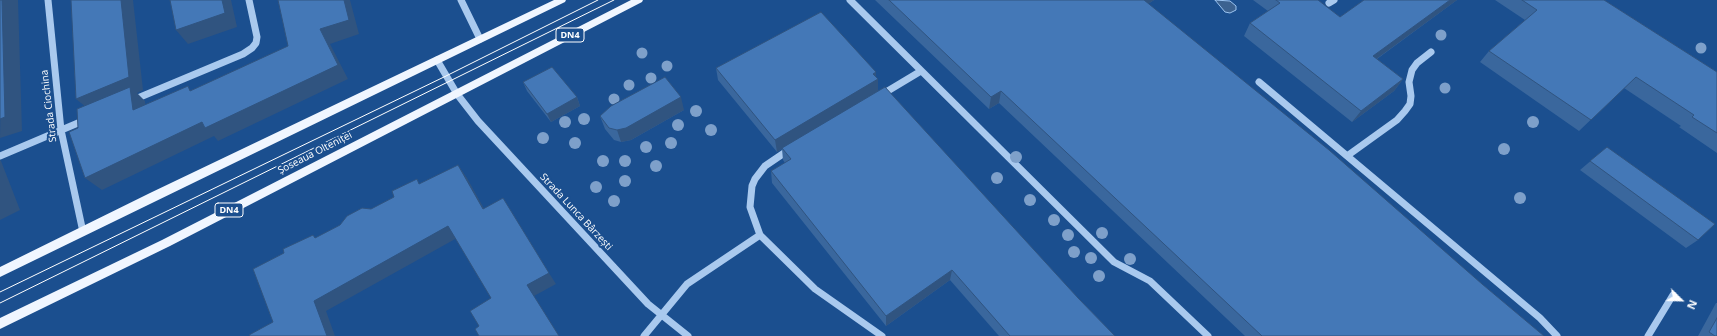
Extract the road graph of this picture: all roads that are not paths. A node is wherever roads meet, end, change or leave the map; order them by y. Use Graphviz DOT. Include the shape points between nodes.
graph roads {
  1 [pos="48,0"];
  2 [pos="249,0"];
  3 [pos="461,0"];
  4 [pos="562,0"];
  5 [pos="639,0"];
  6 [pos="850,0"];
  7 [pos="480,39"];
  8 [pos="1431,52"];
  9 [pos="437,60"];
  10 [pos="921,71"];
  11 [pos="1259,82"];
  12 [pos="457,94"];
  13 [pos="873,100"];
  14 [pos="126,103"];
  15 [pos="90,118"];
  16 [pos="61,130"];
  17 [pos="798,144"];
  18 [pos="0,156"];
  19 [pos="1347,156"];
  20 [pos="83,232"];
  21 [pos="760,234"];
  22 [pos="0,272"];
  23 [pos="1673,295"];
  24 [pos="662,316"];
  25 [pos="0,324"];
  26 [pos="644,336"];
  27 [pos="688,336"];
  28 [pos="882,336"];
  29 [pos="1208,336"];
  30 [pos="1557,336"];
  31 [pos="1648,336"];
  1 -- 16 [label="street, Strada Ciochina"];
  2 -- 14 [label="street" via="257,37 252,48"];
  3 -- 7 [label="street"];
  4 -- 7 [label="main road"];
  5 -- 12 [label="main road, Șoseaua Olteniței / DN4"];
  6 -- 10 [label="street"];
  7 -- 9 [label="main road"];
  8 -- 19 [label="street" via="1412,70 1409,82 1410,104 1405,111 1397,120"];
  9 -- 12 [label="street, Strada Lunca Bârzești"];
  9 -- 20 [label="main road"];
  10 -- 13 [label="street"];
  10 -- 29 [label="street" via="1114,262 1150,282"];
  11 -- 19 [label="street"];
  12 -- 24 [label="street, Strada Lunca Bârzești" via="483,127"];
  12 -- 25 [label="main road, Șoseaua Olteniței / DN4"];
  15 -- 16 [label="street"];
  16 -- 18 [label="street"];
  16 -- 20 [label="street, Strada Ciochina"];
  17 -- 21 [label="street" via="765,166 752,186 750,208"];
  19 -- 30 [label="street" via="1544,322"];
  20 -- 22 [label="main road"];
  21 -- 24 [label="street" via="687,284"];
  21 -- 28 [label="street" via="815,289"];
  23 -- 31 [label="street"];
  24 -- 26 [label="street"];
  24 -- 27 [label="street, Strada Lunca Bârzești"];
}
